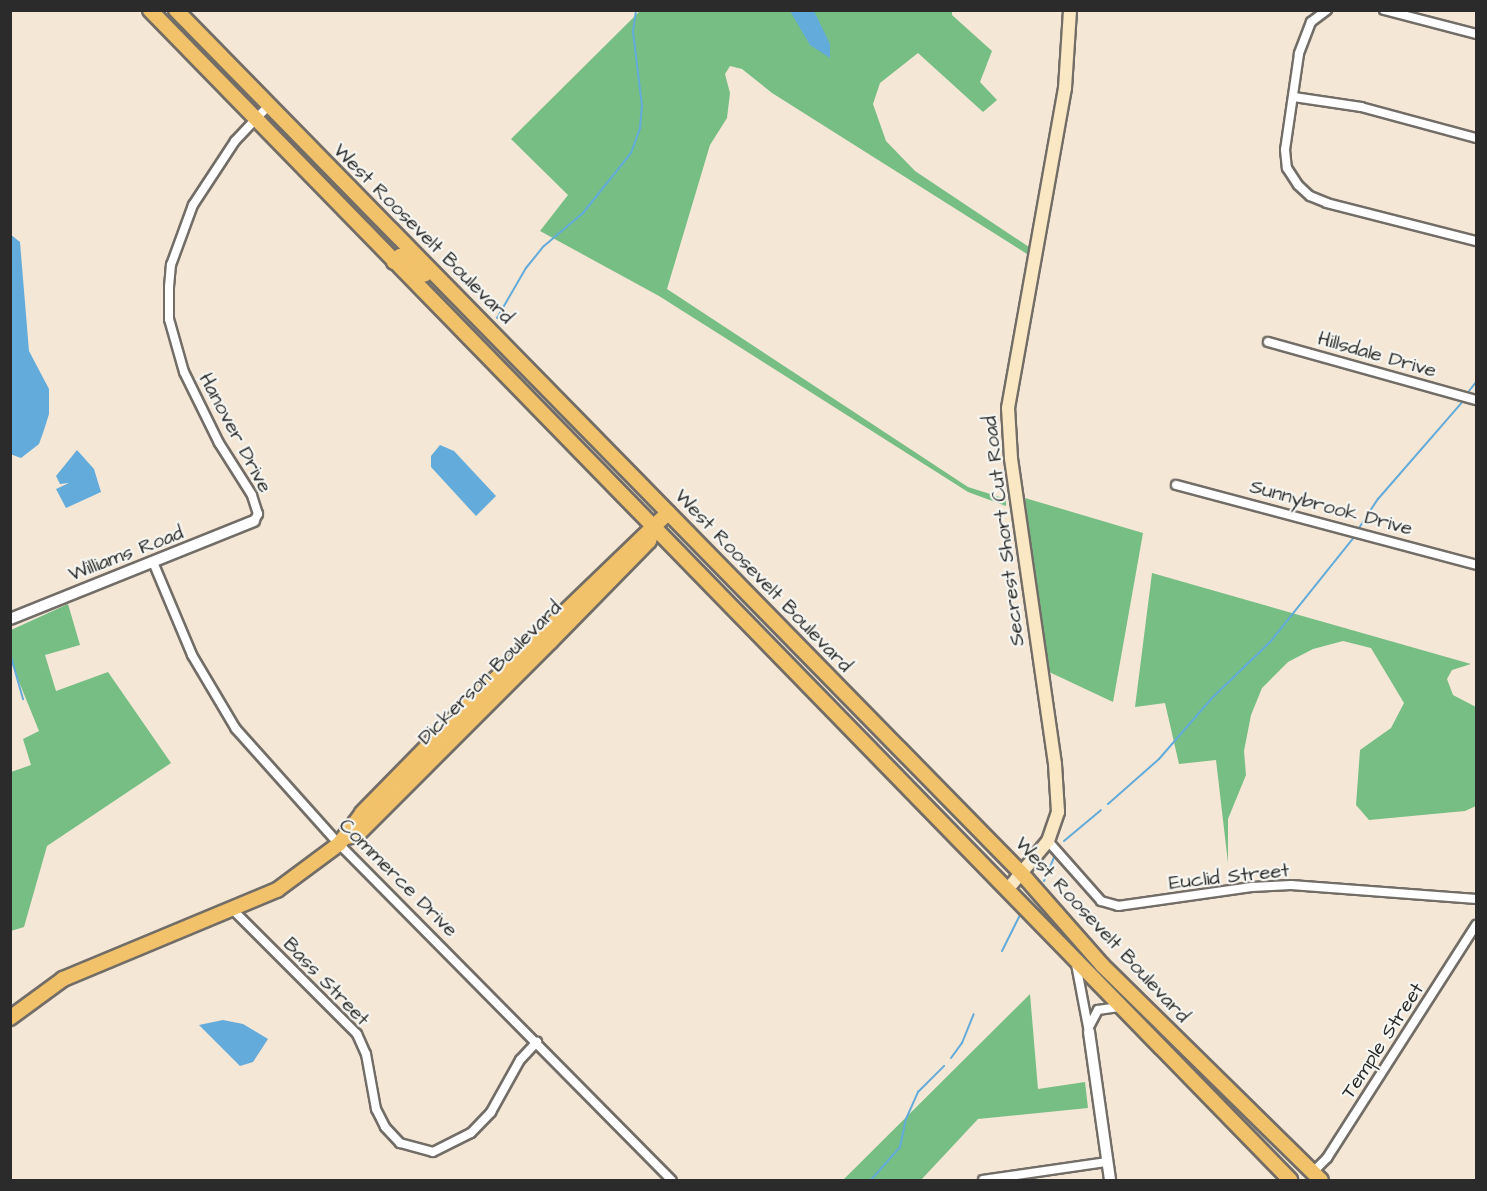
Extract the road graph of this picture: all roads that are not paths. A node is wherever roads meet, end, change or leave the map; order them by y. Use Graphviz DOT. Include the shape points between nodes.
graph roads {
  1 [pos="150,10"];
  2 [pos="176,10"];
  3 [pos="1070,10"];
  4 [pos="1327,10"];
  5 [pos="1384,10"];
  6 [pos="1476,34"];
  7 [pos="1294,98"];
  8 [pos="269,105"];
  9 [pos="254,117"];
  10 [pos="1476,138"];
  11 [pos="1476,241"];
  12 [pos="394,262"];
  13 [pos="482,322"];
  14 [pos="1269,342"];
  15 [pos="1476,400"];
  16 [pos="1176,485"];
  17 [pos="668,513"];
  18 [pos="254,520"];
  19 [pos="653,529"];
  20 [pos="153,562"];
  21 [pos="1476,565"];
  22 [pos="10,619"];
  23 [pos="536,642"];
  24 [pos="508,683"];
  25 [pos="343,840"];
  26 [pos="1048,841"];
  27 [pos="1023,875"];
  28 [pos="1007,890"];
  29 [pos="1476,898"];
  30 [pos="233,910"];
  31 [pos="1476,925"];
  32 [pos="1075,961"];
  33 [pos="1119,1008"];
  34 [pos="10,1018"];
  35 [pos="1089,1032"];
  36 [pos="537,1042"];
  37 [pos="1107,1162"];
  38 [pos="1317,1176"];
  39 [pos="1288,1179"];
  40 [pos="672,1180"];
  41 [pos="983,1180"];
  42 [pos="1110,1180"];
  1 -- 9 [label="main road, West Roosevelt Boulevard"];
  2 -- 8 [label="main road, West Roosevelt Boulevard"];
  3 -- 26 [label="main road, Secrest Short Cut Road" via="1065,88 1008,408 1012,470 1055,764 1058,812"];
  4 -- 7 [label="street" via="1311,22 1302,37"];
  5 -- 6 [label="street"];
  7 -- 10 [label="street" via="1361,107"];
  7 -- 11 [label="street" via="1287,168 1310,196"];
  8 -- 9 [label="street, Hanover Drive"];
  8 -- 13 [label="main road, West Roosevelt Boulevard"];
  9 -- 12 [label="main road, West Roosevelt Boulevard"];
  9 -- 18 [label="street, Hanover Drive" via="187,216 171,265 169,287 169,319 184,372 219,443 252,495 258,514"];
  12 -- 13 [label="main road" via="400,256 408,260"];
  12 -- 19 [label="main road, West Roosevelt Boulevard"];
  13 -- 17 [label="main road, West Roosevelt Boulevard"];
  14 -- 15 [label="street, Hillsdale Drive"];
  16 -- 21 [label="street, Sunnybrook Drive"];
  17 -- 19 [label="main road, Dickerson Boulevard"];
  17 -- 27 [label="main road, West Roosevelt Boulevard"];
  18 -- 20 [label="street, Williams Road"];
  19 -- 23 [label="main road, Dickerson Boulevard" via="642,535"];
  19 -- 24 [label="main road, Dickerson Boulevard" via="649,541"];
  19 -- 28 [label="main road, West Roosevelt Boulevard"];
  20 -- 22 [label="street, Williams Road"];
  20 -- 25 [label="street, Commerce Drive" via="192,655 223,709"];
  23 -- 24 [label="main road"];
  23 -- 25 [label="main road, Dickerson Boulevard" via="369,805"];
  24 -- 25 [label="main road, Dickerson Boulevard" via="357,835"];
  25 -- 30 [label="main road, Dickerson Boulevard" via="277,890"];
  25 -- 36 [label="street, Commerce Drive"];
  26 -- 27 [label="main road, Secrest Short Cut Road"];
  26 -- 29 [label="street, Euclid Street" via="1094,895 1118,906 1291,885"];
  27 -- 28 [label="main road, Secrest Short Cut Road"];
  27 -- 38 [label="main road, West Roosevelt Boulevard" via="1102,965"];
  28 -- 32 [label="main road, West Roosevelt Boulevard"];
  30 -- 34 [label="main road, Dickerson Boulevard" via="63,979"];
  30 -- 36 [label="street, Bass Street" via="357,1034 366,1054 376,1109 385,1127 400,1143 433,1152 471,1133 491,1112 520,1060"];
  31 -- 38 [label="street, Temple Street"];
  32 -- 33 [label="main road, West Roosevelt Boulevard"];
  32 -- 35 [label="street"];
  33 -- 35 [label="street" via="1098,1010 1091,1018"];
  33 -- 39 [label="main road, West Roosevelt Boulevard"];
  35 -- 37 [label="street"];
  36 -- 40 [label="street, Commerce Drive"];
  37 -- 41 [label="street"];
  37 -- 42 [label="street"];
}
